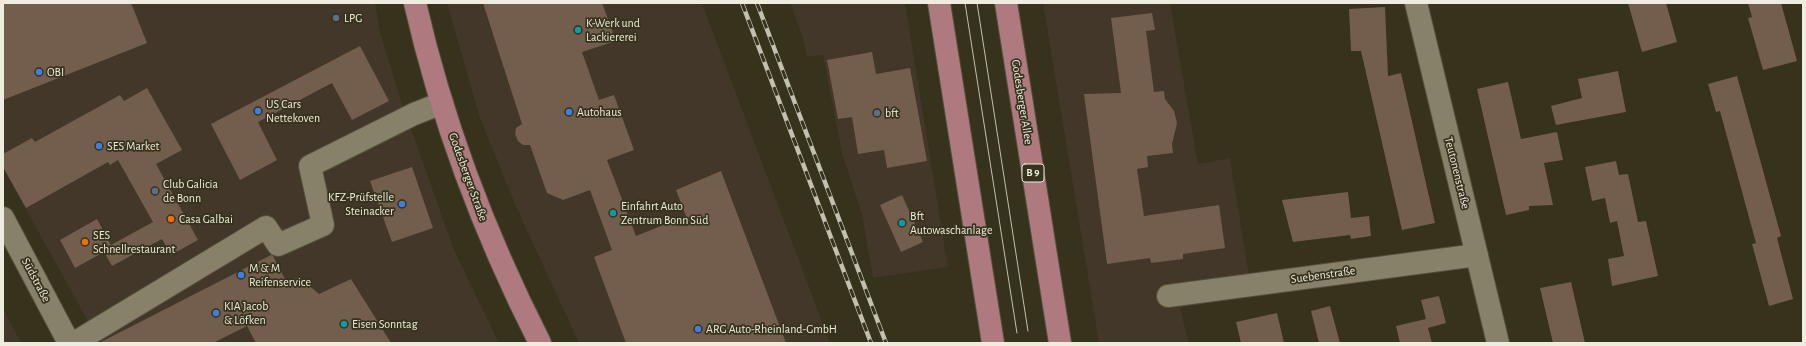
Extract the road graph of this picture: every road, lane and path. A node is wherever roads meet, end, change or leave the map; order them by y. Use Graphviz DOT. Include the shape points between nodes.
graph roads {
  1 [pos="415,3"];
  2 [pos="940,3"];
  3 [pos="1006,3"];
  4 [pos="1416,3"];
  5 [pos="442,103"];
  6 [pos="3,218"];
  7 [pos="1478,255"];
  8 [pos="1168,296"];
  9 [pos="69,343"];
  10 [pos="74,343"];
  11 [pos="540,343"];
  12 [pos="993,343"];
  13 [pos="1060,343"];
  14 [pos="1498,343"];
  1 -- 5 [label="main road, Godesberger Straße"];
  2 -- 12 [label="main road"];
  3 -- 13 [label="main road, Godesberger Allee / B 9"];
  4 -- 7 [label="street, Teutonenstraße"];
  5 -- 10 [label="street" via="414,114 310,166 323,225 278,245 266,227"];
  5 -- 11 [label="main road, Godesberger Straße" via="495,250"];
  6 -- 9 [label="street, Südstraße"];
  7 -- 8 [label="street, Suebenstraße"];
  7 -- 14 [label="street, Teutonenstraße"];
}
